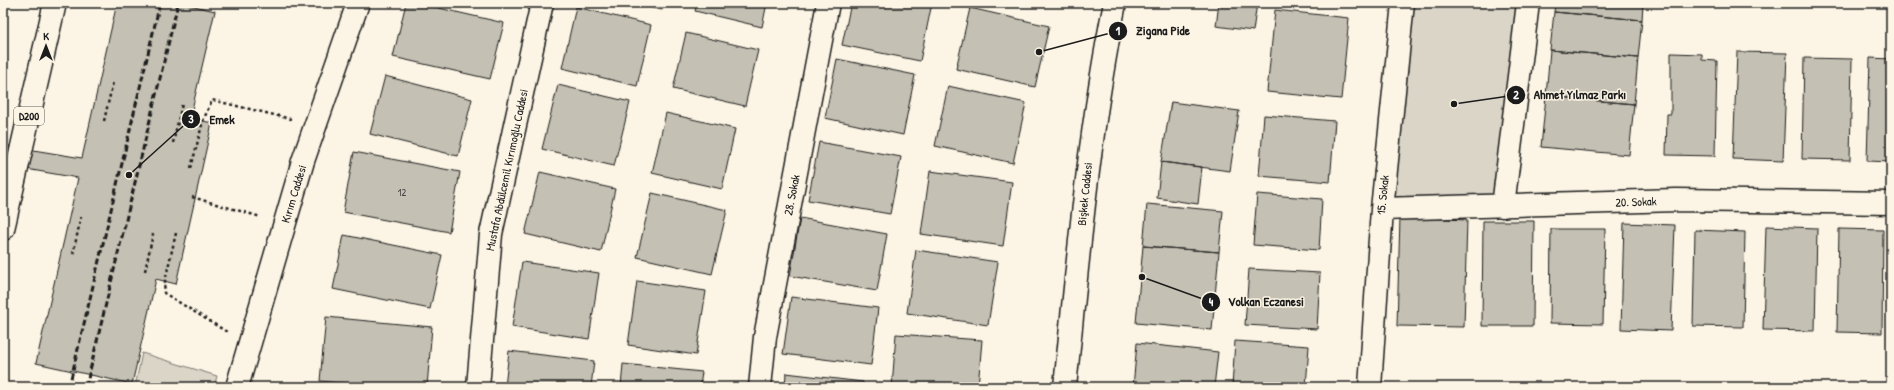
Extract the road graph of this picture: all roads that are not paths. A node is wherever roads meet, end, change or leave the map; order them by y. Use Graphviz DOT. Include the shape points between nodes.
graph roads {
  1 [pos="55,3"];
  2 [pos="358,3"];
  3 [pos="542,3"];
  4 [pos="828,3"];
  5 [pos="1114,3"];
  6 [pos="1403,3"];
  7 [pos="1528,3"];
  8 [pos="1891,203"];
  9 [pos="1503,206"];
  10 [pos="1382,209"];
  11 [pos="3,229"];
  12 [pos="236,387"];
  13 [pos="478,387"];
  14 [pos="760,387"];
  15 [pos="1065,387"];
  16 [pos="1370,387"];
  1 -- 11 [label="main road, D200"];
  2 -- 12 [label="main road, Kırım Caddesi" via="316,126"];
  3 -- 13 [label="main road, Mustafa Abdülcemil Kırımoğlu Caddesi" via="491,234"];
  4 -- 14 [label="main road, 28. Sokak" via="765,337"];
  5 -- 15 [label="main road, Bişkek Caddesi" via="1086,175"];
  6 -- 10 [label="main road, 15. Sokak"];
  7 -- 9 [label="main road"];
  8 -- 9 [label="main road, 20. Sokak" via="1676,200"];
  9 -- 10 [label="main road, 20. Sokak"];
  10 -- 16 [label="main road, 15. Sokak"];
}
